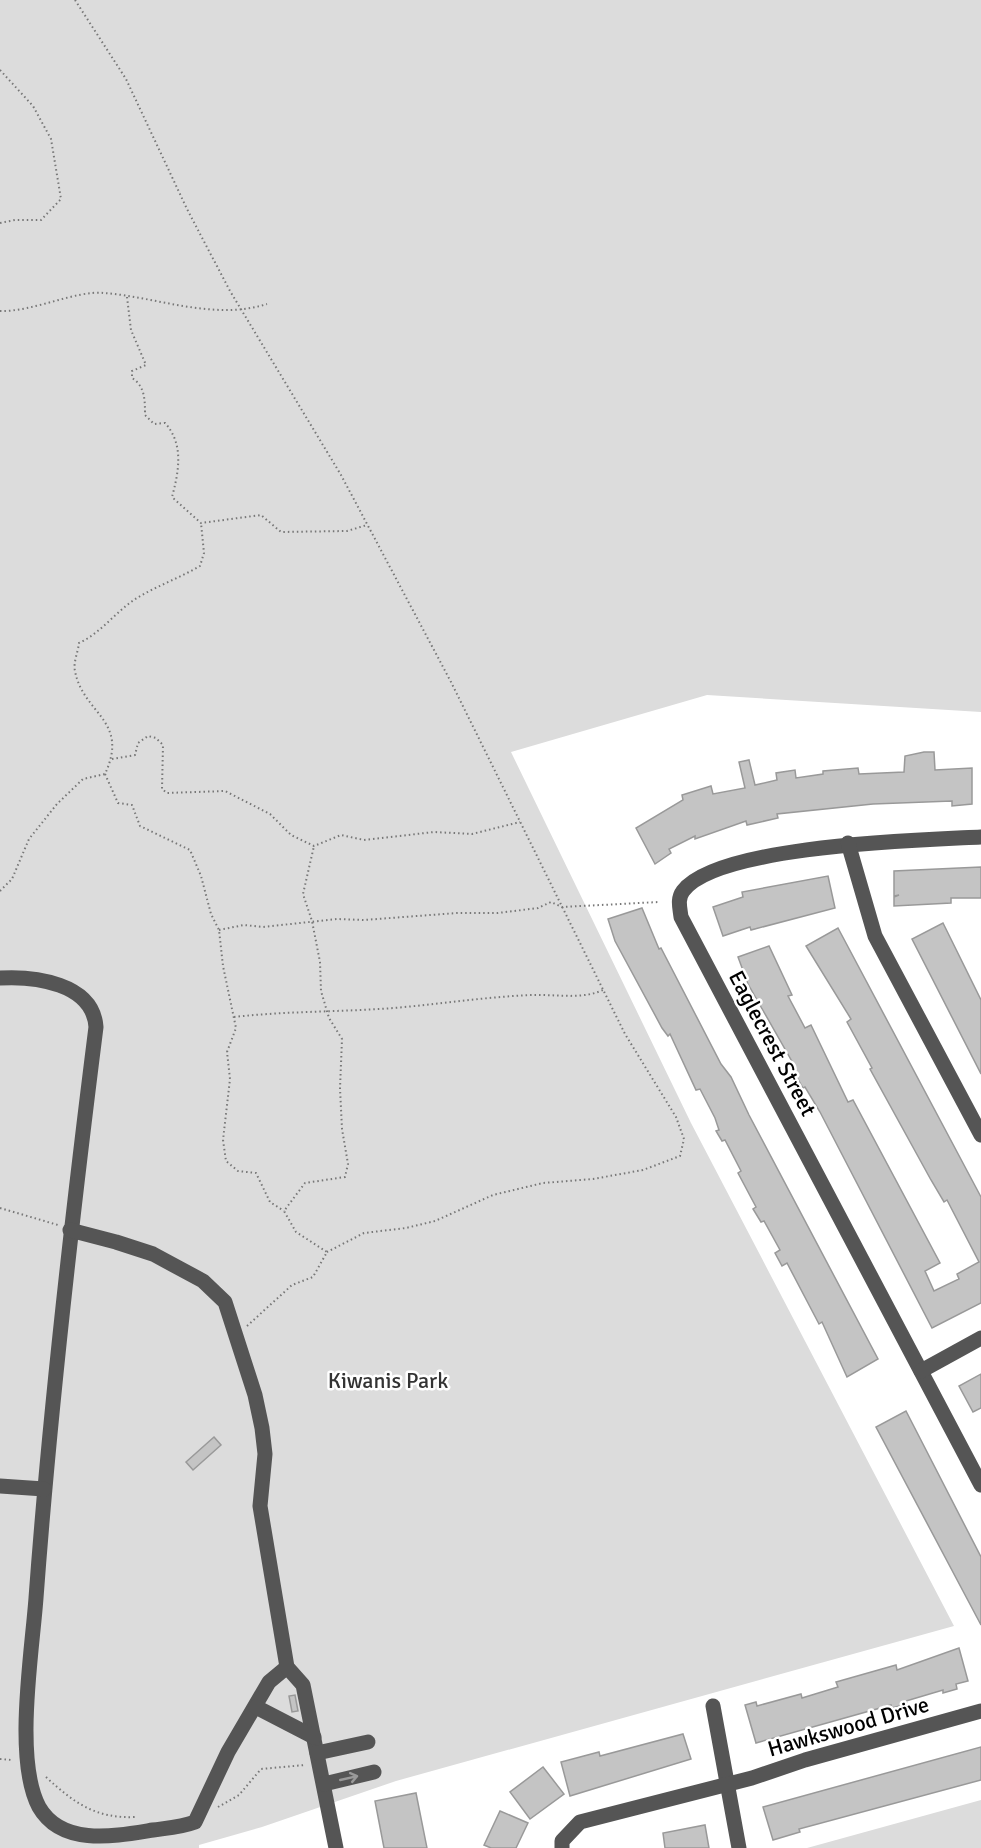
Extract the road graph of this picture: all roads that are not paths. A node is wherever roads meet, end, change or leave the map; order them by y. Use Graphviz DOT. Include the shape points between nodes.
graph roads {
  1 [pos="981,837"];
  2 [pos="848,843"];
  3 [pos="0,978"];
  4 [pos="981,1135"];
  5 [pos="70,1230"];
  6 [pos="981,1338"];
  7 [pos="921,1371"];
  8 [pos="981,1485"];
  9 [pos="0,1486"];
  10 [pos="44,1489"];
  11 [pos="287,1667"];
  12 [pos="713,1706"];
  13 [pos="256,1707"];
  14 [pos="981,1711"];
  15 [pos="314,1737"];
  16 [pos="368,1742"];
  17 [pos="318,1758"];
  18 [pos="374,1772"];
  19 [pos="324,1784"];
  20 [pos="728,1784"];
  21 [pos="336,1848"];
  22 [pos="562,1848"];
  23 [pos="739,1848"];
  1 -- 2 [label="street, Eaglecrest Street"];
  2 -- 4 [label="street" via="875,936"];
  2 -- 7 [label="street, Eaglecrest Street" via="773,856 699,878 683,891 679,901 681,917"];
  3 -- 5 [label="street" via="28,978 71,990 86,1001 96,1019"];
  5 -- 10 [label="street"];
  5 -- 11 [label="street" via="153,1254 203,1281 225,1302 262,1428 265,1454 260,1506"];
  6 -- 7 [label="street"];
  7 -- 8 [label="street, Eaglecrest Street"];
  9 -- 10 [label="street"];
  10 -- 13 [label="street" via="25,1762 39,1806 59,1827 77,1834 105,1836 189,1825 199,1820 228,1752"];
  11 -- 13 [label="street" via="269,1682"];
  11 -- 15 [label="street" via="303,1685"];
  12 -- 20 [label="street"];
  13 -- 15 [label="street"];
  14 -- 20 [label="street, Hawkswood Drive"];
  15 -- 17 [label="street"];
  16 -- 17 [label="street"];
  17 -- 19 [label="street"];
  19 -- 18 [label="street, one-way"];
  19 -- 21 [label="street"];
  20 -- 22 [label="street, Hawkswood Drive" via="580,1822 562,1841"];
  20 -- 23 [label="street"];
}
